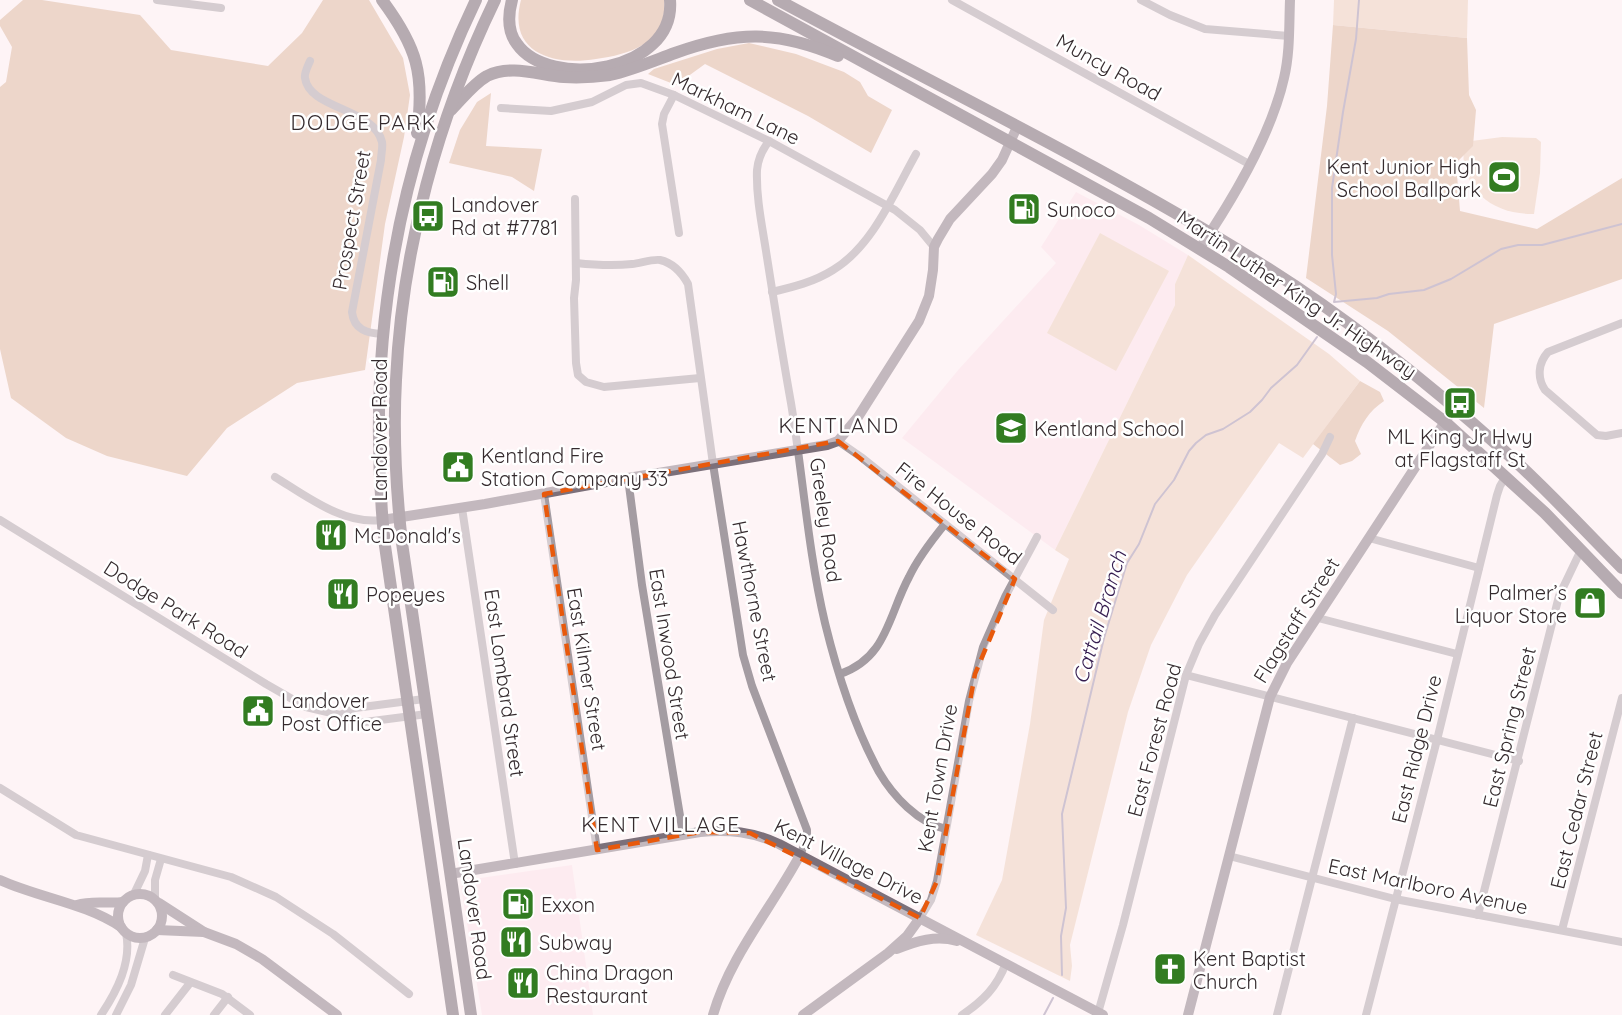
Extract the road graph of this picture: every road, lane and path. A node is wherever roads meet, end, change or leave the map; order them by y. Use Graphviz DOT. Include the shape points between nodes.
graph roads {
  1 [pos="158,0"];
  2 [pos="382,0"];
  3 [pos="476,0"];
  4 [pos="495,0"];
  5 [pos="512,0"];
  6 [pos="670,0"];
  7 [pos="750,0"];
  8 [pos="778,0"];
  9 [pos="795,0"];
  10 [pos="952,0"];
  11 [pos="1141,0"];
  12 [pos="1290,0"];
  13 [pos="221,8"];
  14 [pos="1289,36"];
  15 [pos="870,48"];
  16 [pos="310,61"];
  17 [pos="888,76"];
  18 [pos="674,96"];
  19 [pos="501,108"];
  20 [pos="448,113"];
  21 [pos="1017,128"];
  22 [pos="769,141"];
  23 [pos="1010,142"];
  24 [pos="916,154"];
  25 [pos="1249,164"];
  26 [pos="412,171"];
  27 [pos="575,199"];
  28 [pos="886,206"];
  29 [pos="679,233"];
  30 [pos="1209,234"];
  31 [pos="934,247"];
  32 [pos="1200,248"];
  33 [pos="576,264"];
  34 [pos="772,292"];
  35 [pos="1622,324"];
  36 [pos="382,334"];
  37 [pos="400,336"];
  38 [pos="700,378"];
  39 [pos="1454,408"];
  40 [pos="1445,422"];
  41 [pos="1622,433"];
  42 [pos="1330,437"];
  43 [pos="837,441"];
  44 [pos="799,449"];
  45 [pos="713,464"];
  46 [pos="1506,476"];
  47 [pos="275,477"];
  48 [pos="628,478"];
  49 [pos="544,494"];
  50 [pos="462,508"];
  51 [pos="399,518"];
  52 [pos="0,519"];
  53 [pos="382,520"];
  54 [pos="945,524"];
  55 [pos="1037,537"];
  56 [pos="1369,538"];
  57 [pos="1581,550"];
  58 [pos="1479,568"];
  59 [pos="1622,568"];
  60 [pos="1015,579"];
  61 [pos="1622,592"];
  62 [pos="1053,610"];
  63 [pos="1318,618"];
  64 [pos="1457,654"];
  65 [pos="840,674"];
  66 [pos="1186,675"];
  67 [pos="1270,697"];
  68 [pos="1622,698"];
  69 [pos="424,699"];
  70 [pos="407,701"];
  71 [pos="427,714"];
  72 [pos="340,715"];
  73 [pos="409,717"];
  74 [pos="1353,718"];
  75 [pos="1437,740"];
  76 [pos="1519,761"];
  77 [pos="0,788"];
  78 [pos="946,829"];
  79 [pos="683,834"];
  80 [pos="597,850"];
  81 [pos="148,855"];
  82 [pos="800,855"];
  83 [pos="1229,856"];
  84 [pos="161,859"];
  85 [pos="515,864"];
  86 [pos="450,874"];
  87 [pos="1311,879"];
  88 [pos="0,880"];
  89 [pos="134,894"];
  90 [pos="1395,899"];
  91 [pos="157,901"];
  92 [pos="123,902"];
  93 [pos="77,905"];
  94 [pos="1478,915"];
  95 [pos="920,918"];
  96 [pos="123,930"];
  97 [pos="157,930"];
  98 [pos="1562,930"];
  99 [pos="204,932"];
  100 [pos="145,938"];
  101 [pos="1622,942"];
  102 [pos="968,943"];
  103 [pos="888,953"];
  104 [pos="1006,963"];
  105 [pos="173,975"];
  106 [pos="190,982"];
  107 [pos="409,994"];
  108 [pos="228,997"];
  109 [pos="1101,1014"];
  110 [pos="101,1015"];
  111 [pos="116,1015"];
  112 [pos="165,1015"];
  113 [pos="214,1015"];
  114 [pos="250,1015"];
  115 [pos="338,1015"];
  116 [pos="453,1015"];
  117 [pos="471,1015"];
  118 [pos="713,1015"];
  119 [pos="803,1015"];
  120 [pos="962,1015"];
  121 [pos="1188,1015"];
  122 [pos="1277,1015"];
  123 [pos="1366,1015"];
  1 -- 13 [label="street"];
  2 -- 26 [label="main road" via="404,31 418,66 420,107"];
  3 -- 26 [label="main road, Landover Road" via="440,84"];
  4 -- 20 [label="main road, Landover Road"];
  5 -- 6 [label="main road" via="510,30 524,53 549,65 585,69 620,63 651,48 666,27"];
  7 -- 17 [label="main road, Martin Luther King Jr. Highway"];
  8 -- 15 [label="main road, Martin Luther King Jr. Highway"];
  9 -- 15 [label="main road"];
  10 -- 25 [label="street, Muncy Road"];
  11 -- 14 [label="street" via="1205,29"];
  12 -- 14 [label="street"];
  14 -- 25 [label="street" via="1279,98"];
  15 -- 21 [label="main road, Martin Luther King Jr. Highway"];
  16 -- 36 [label="street, Prospect Street" via="305,81 312,91 369,123 382,142 352,312 359,328"];
  17 -- 20 [label="main road" via="802,43 740,36 713,40 610,75 579,78 513,71 494,74 478,83"];
  17 -- 23 [label="main road, Martin Luther King Jr. Highway"];
  18 -- 19 [label="street, Markham Lane" via="641,83 626,84 592,102 551,111"];
  18 -- 22 [label="street, Markham Lane"];
  18 -- 29 [label="street" via="662,124"];
  20 -- 37 [label="main road, Landover Road" via="415,235"];
  21 -- 23 [label="street"];
  21 -- 30 [label="main road, Martin Luther King Jr. Highway"];
  22 -- 28 [label="street, Markham Lane"];
  22 -- 34 [label="street, Greeley Road" via="757,171"];
  23 -- 31 [label="street" via="989,179 950,219"];
  23 -- 32 [label="main road, Martin Luther King Jr. Highway"];
  24 -- 28 [label="street"];
  25 -- 30 [label="street"];
  26 -- 36 [label="main road, Landover Road" via="395,244"];
  27 -- 33 [label="street"];
  28 -- 31 [label="street, Markham Lane" via="910,221"];
  28 -- 34 [label="street" via="862,243 834,270 807,283"];
  30 -- 32 [label="street"];
  30 -- 39 [label="main road, Martin Luther King Jr. Highway" via="1325,307"];
  31 -- 43 [label="street" via="932,282 919,321 858,417"];
  32 -- 40 [label="main road, Martin Luther King Jr. Highway" via="1350,350"];
  33 -- 38 [label="street, Hawthorne Street" via="659,260 678,270 688,284"];
  33 -- 38 [label="street" via="578,375 586,382 604,387"];
  34 -- 44 [label="street, Greeley Road"];
  35 -- 41 [label="street" via="1546,354 1540,379 1545,390 1595,433"];
  36 -- 37 [label="main road"];
  36 -- 53 [label="main road, Landover Road" via="377,423"];
  37 -- 51 [label="main road, Landover Road" via="395,408"];
  38 -- 45 [label="street, Hawthorne Street"];
  39 -- 40 [label="street, Flagstaff Street"];
  39 -- 59 [label="main road, Martin Luther King Jr. Highway" via="1525,470"];
  40 -- 46 [label="main road, Martin Luther King Jr. Highway"];
  40 -- 56 [label="street, Flagstaff Street"];
  42 -- 66 [label="street, East Forest Road" via="1215,615"];
  43 -- 44 [label="street"];
  43 -- 54 [label="street, Fire House Road"];
  44 -- 45 [label="street"];
  44 -- 65 [label="street, Greeley Road" via="825,620"];
  45 -- 48 [label="street"];
  45 -- 82 [label="street, Hawthorne Street" via="743,655 807,830"];
  46 -- 57 [label="main road, Martin Luther King Jr. Highway"];
  46 -- 58 [label="street, East Ridge Drive" via="1498,491"];
  47 -- 53 [label="street" via="341,514 359,520"];
  48 -- 49 [label="street"];
  48 -- 79 [label="street, East Inwood Street"];
  49 -- 50 [label="street"];
  49 -- 80 [label="street, East Kilmer Street"];
  50 -- 51 [label="street"];
  50 -- 85 [label="street, East Lombard Street"];
  51 -- 53 [label="street"];
  51 -- 69 [label="main road, Landover Road"];
  52 -- 72 [label="street, Dodge Park Road" via="283,695 313,710"];
  53 -- 70 [label="main road, Landover Road"];
  54 -- 60 [label="street, Fire House Road"];
  54 -- 65 [label="street" via="909,576 876,650 860,665"];
  55 -- 60 [label="street, Kent Town Drive"];
  56 -- 58 [label="street"];
  56 -- 63 [label="street, Flagstaff Street"];
  57 -- 61 [label="main road, Martin Luther King Jr. Highway"];
  57 -- 76 [label="street, East Spring Street" via="1559,596"];
  58 -- 64 [label="street, East Ridge Drive"];
  60 -- 62 [label="street, Fire House Road"];
  60 -- 78 [label="street, Kent Town Drive" via="993,622 975,674"];
  63 -- 64 [label="street"];
  63 -- 67 [label="street, Flagstaff Street" via="1287,663"];
  64 -- 75 [label="street, East Ridge Drive"];
  65 -- 78 [label="street, Greeley Road" via="870,752 891,789 923,819"];
  66 -- 67 [label="street"];
  66 -- 109 [label="street, East Forest Road"];
  67 -- 74 [label="street"];
  67 -- 83 [label="street, Flagstaff Street"];
  68 -- 98 [label="street, East Cedar Street"];
  69 -- 70 [label="street, Dodge Park Road"];
  69 -- 71 [label="main road, Landover Road"];
  70 -- 72 [label="street, Dodge Park Road" via="355,708"];
  70 -- 73 [label="main road, Landover Road"];
  71 -- 73 [label="street, Dodge Park Road"];
  71 -- 86 [label="main road, Landover Road"];
  72 -- 73 [label="street, Dodge Park Road" via="357,723"];
  73 -- 116 [label="main road, Landover Road"];
  74 -- 75 [label="street"];
  74 -- 87 [label="street"];
  75 -- 76 [label="street"];
  75 -- 90 [label="street, East Ridge Drive"];
  76 -- 94 [label="street, East Spring Street"];
  77 -- 81 [label="street" via="76,836"];
  78 -- 95 [label="street, Kent Town Drive" via="937,881"];
  79 -- 80 [label="street, Kent Village Drive"];
  79 -- 82 [label="street, Kent Village Drive" via="720,830 750,833"];
  80 -- 85 [label="street, Kent Village Drive"];
  81 -- 84 [label="street"];
  81 -- 89 [label="street"];
  82 -- 95 [label="street, Kent Village Drive"];
  82 -- 118 [label="street, Hawthorne Street" via="736,960"];
  83 -- 87 [label="street, East Marlboro Avenue"];
  83 -- 121 [label="street, Flagstaff Street"];
  84 -- 91 [label="street"];
  84 -- 107 [label="street" via="231,877 276,897 333,934"];
  85 -- 86 [label="street, Kent Village Drive"];
  86 -- 117 [label="main road, Landover Road"];
  87 -- 90 [label="street, East Marlboro Avenue"];
  87 -- 122 [label="street"];
  88 -- 93 [label="street"];
  89 -- 91 [label="street" via="146,894"];
  89 -- 92 [label="street"];
  90 -- 94 [label="street, East Marlboro Avenue"];
  90 -- 123 [label="street, East Ridge Drive"];
  91 -- 97 [label="street" via="162,917"];
  91 -- 99 [label="street"];
  92 -- 93 [label="street"];
  92 -- 96 [label="street" via="118,914"];
  93 -- 96 [label="street" via="102,915"];
  94 -- 98 [label="street, East Marlboro Avenue"];
  95 -- 102 [label="street, Kent Village Drive"];
  95 -- 103 [label="street, Kent Town Drive"];
  96 -- 100 [label="street"];
  96 -- 110 [label="street" via="128,946 125,964"];
  97 -- 99 [label="street"];
  97 -- 100 [label="street"];
  98 -- 101 [label="street, East Marlboro Avenue"];
  99 -- 115 [label="street" via="262,959"];
  100 -- 111 [label="street" via="131,985"];
  102 -- 103 [label="street" via="927,939"];
  102 -- 104 [label="street, Kent Village Drive"];
  103 -- 119 [label="street, Kent Town Drive"];
  104 -- 109 [label="street, Kent Village Drive"];
  104 -- 120 [label="street" via="996,985"];
  105 -- 106 [label="street"];
  106 -- 108 [label="street"];
  106 -- 112 [label="street"];
  108 -- 113 [label="street"];
  108 -- 114 [label="street"];
}
